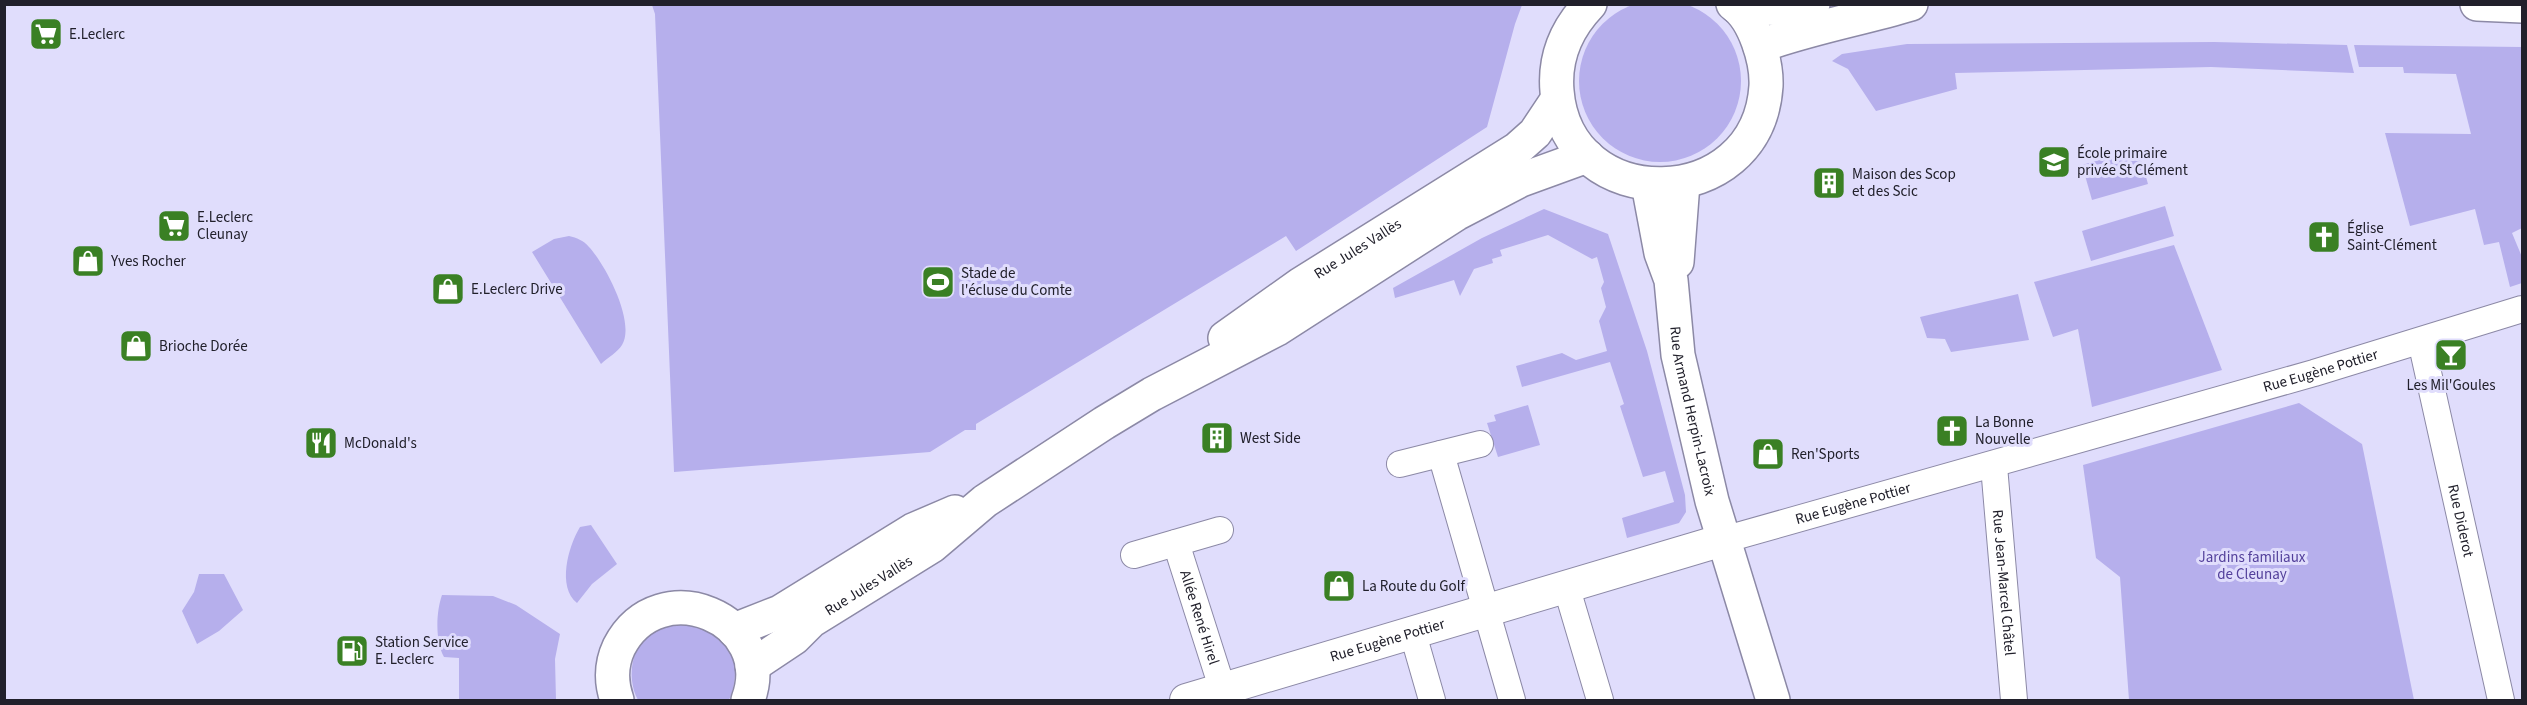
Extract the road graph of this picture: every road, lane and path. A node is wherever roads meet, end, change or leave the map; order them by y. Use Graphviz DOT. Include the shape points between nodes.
graph roads {
  1 [pos="1590,4"];
  2 [pos="1813,4"];
  3 [pos="1911,4"];
  4 [pos="2477,4"];
  5 [pos="1735,6"];
  6 [pos="2523,6"];
  7 [pos="1760,45"];
  8 [pos="1557,100"];
  9 [pos="1587,156"];
  10 [pos="1683,183"];
  11 [pos="1648,184"];
  12 [pos="1671,280"];
  13 [pos="2523,309"];
  14 [pos="2421,341"];
  15 [pos="1152,393"];
  16 [pos="1480,444"];
  17 [pos="1441,454"];
  18 [pos="1400,465"];
  19 [pos="1994,465"];
  20 [pos="985,501"];
  21 [pos="1220,530"];
  22 [pos="1724,540"];
  23 [pos="1176,543"];
  24 [pos="1134,555"];
  25 [pos="1567,589"];
  26 [pos="1487,612"];
  27 [pos="734,630"];
  28 [pos="1413,634"];
  29 [pos="752,666"];
  30 [pos="1224,695"];
  31 [pos="617,700"];
  32 [pos="748,700"];
  33 [pos="1186,700"];
  34 [pos="1432,700"];
  35 [pos="1512,700"];
  36 [pos="1600,700"];
  37 [pos="1773,700"];
  38 [pos="2014,700"];
  39 [pos="2500,700"];
  1 -- 8 [label="main road" via="1566,35 1559,56"];
  2 -- 5 [label="main road" via="1788,9"];
  3 -- 7 [label="main road"];
  4 -- 6 [label="main road"];
  5 -- 7 [label="main road"];
  7 -- 10 [label="main road" via="1765,98 1749,138 1720,168"];
  8 -- 9 [label="main road" via="1573,140"];
  8 -- 15 [label="main road, Rue Jules Vallès" via="1535,133 1516,149 1266,308"];
  9 -- 11 [label="main road" via="1620,178"];
  9 -- 15 [label="main road, Rue Jules Vallès" via="1521,180 1456,214 1276,329"];
  10 -- 11 [label="main road"];
  10 -- 12 [label="main road, Rue Armand Herpin-Lacroix" via="1677,266"];
  11 -- 12 [label="main road, Rue Armand Herpin-Lacroix" via="1661,253"];
  12 -- 22 [label="main road, Rue Armand Herpin-Lacroix" via="1678,356"];
  13 -- 14 [label="street, Rue Eugène Pottier"];
  14 -- 19 [label="street, Rue Eugène Pottier"];
  14 -- 39 [label="street, Rue Diderot"];
  15 -- 20 [label="main road, Rue Jules Vallès"];
  16 -- 17 [label="street"];
  17 -- 18 [label="street"];
  17 -- 26 [label="street"];
  19 -- 22 [label="street, Rue Eugène Pottier"];
  19 -- 38 [label="street, Rue Jean-Marcel Châtel"];
  20 -- 27 [label="main road, Rue Jules Vallès" via="913,530 780,612"];
  20 -- 29 [label="main road, Rue Jules Vallès" via="932,546 811,621 795,638"];
  21 -- 23 [label="street"];
  22 -- 25 [label="street, Rue Eugène Pottier"];
  22 -- 37 [label="main road, Rue Armand Herpin-Lacroix"];
  23 -- 24 [label="street"];
  23 -- 30 [label="street, Allée René Hirel"];
  25 -- 26 [label="street, Rue Eugène Pottier"];
  25 -- 36 [label="street"];
  26 -- 28 [label="street, Rue Eugène Pottier"];
  26 -- 35 [label="street"];
  27 -- 29 [label="main road"];
  27 -- 31 [label="main road" via="718,616 699,609 678,607 645,618 629,632 618,650 612,673"];
  28 -- 30 [label="street, Rue Eugène Pottier"];
  28 -- 34 [label="street"];
  29 -- 32 [label="main road"];
  30 -- 33 [label="street, Rue Eugène Pottier"];
}
